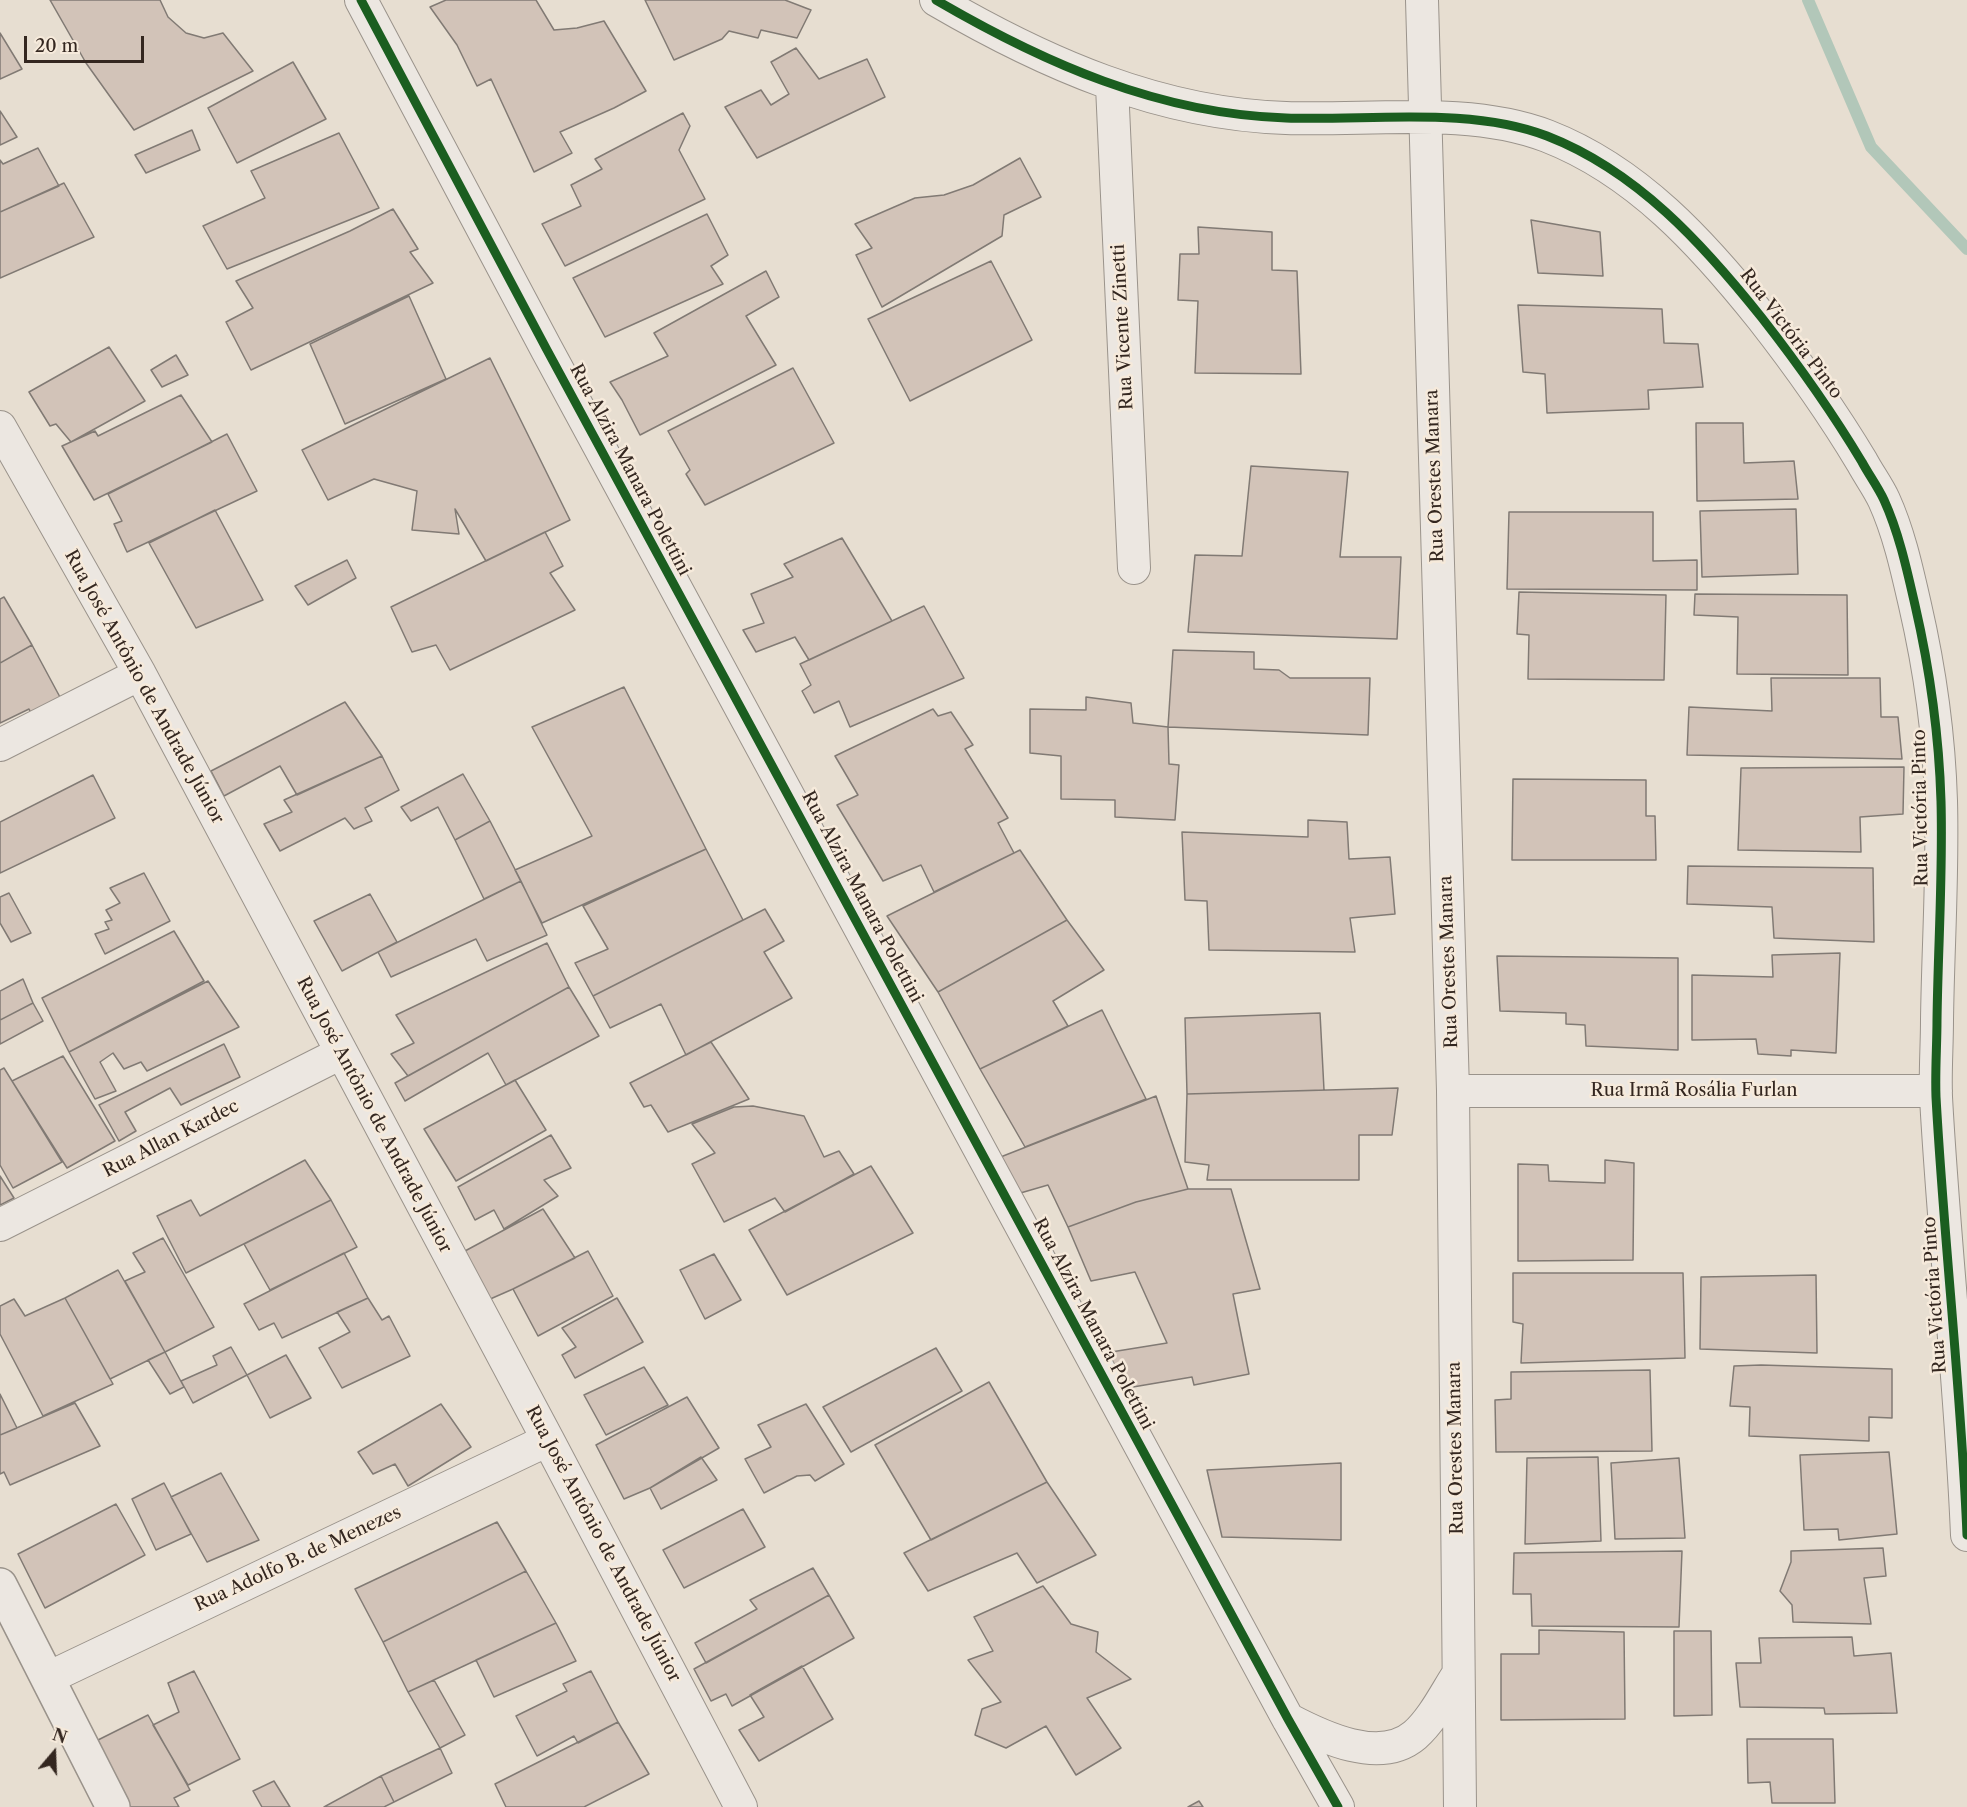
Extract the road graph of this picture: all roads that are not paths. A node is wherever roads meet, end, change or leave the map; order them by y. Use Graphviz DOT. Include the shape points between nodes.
graph roads {
  1 [pos="361,0"];
  2 [pos="936,0"];
  3 [pos="1422,0"];
  4 [pos="1112,86"];
  5 [pos="1425,118"];
  6 [pos="0,427"];
  7 [pos="1134,568"];
  8 [pos="140,674"];
  9 [pos="0,746"];
  10 [pos="341,1053"];
  11 [pos="1453,1091"];
  12 [pos="1936,1091"];
  13 [pos="0,1225"];
  14 [pos="548,1440"];
  15 [pos="1967,1535"];
  16 [pos="0,1585"];
  17 [pos="1458,1674"];
  18 [pos="48,1678"];
  19 [pos="1288,1719"];
  20 [pos="113,1807"];
  21 [pos="741,1807"];
  22 [pos="1338,1807"];
  23 [pos="1460,1807"];
  1 -- 19 [label="street, Rua Alzira Manara Polettini" via="552,361"];
  2 -- 4 [label="street, Rua Victória Pinto" via="985,29"];
  3 -- 5 [label="street, Rua Orestes Manara"];
  4 -- 5 [label="street, Rua Victória Pinto" via="1174,104 1225,113 1285,118"];
  4 -- 7 [label="street, Rua Vicente Zinetti"];
  5 -- 11 [label="street, Rua Orestes Manara"];
  5 -- 12 [label="street, Rua Victória Pinto" via="1523,128 1586,154 1637,186 1677,221 1764,321 1839,424 1884,501 1907,567 1938,734 1941,804"];
  6 -- 8 [label="street, Rua José Antônio de Andrade Júnior"];
  8 -- 9 [label="street"];
  8 -- 10 [label="street, Rua José Antônio de Andrade Júnior"];
  10 -- 13 [label="street, Rua Allan Kardec"];
  10 -- 14 [label="street, Rua José Antônio de Andrade Júnior"];
  11 -- 12 [label="street, Rua Irmã Rosália Furlan"];
  11 -- 17 [label="street, Rua Orestes Manara"];
  12 -- 15 [label="street, Rua Victória Pinto"];
  14 -- 18 [label="street, Rua Adolfo B. de Menezes"];
  14 -- 21 [label="street, Rua José Antônio de Andrade Júnior"];
  16 -- 18 [label="street"];
  17 -- 19 [label="street" via="1426,1723 1413,1736 1390,1746 1366,1748 1336,1741"];
  17 -- 23 [label="street, Rua Orestes Manara"];
  18 -- 20 [label="street"];
  19 -- 22 [label="street, Rua Alzira Manara Polettini"];
}
